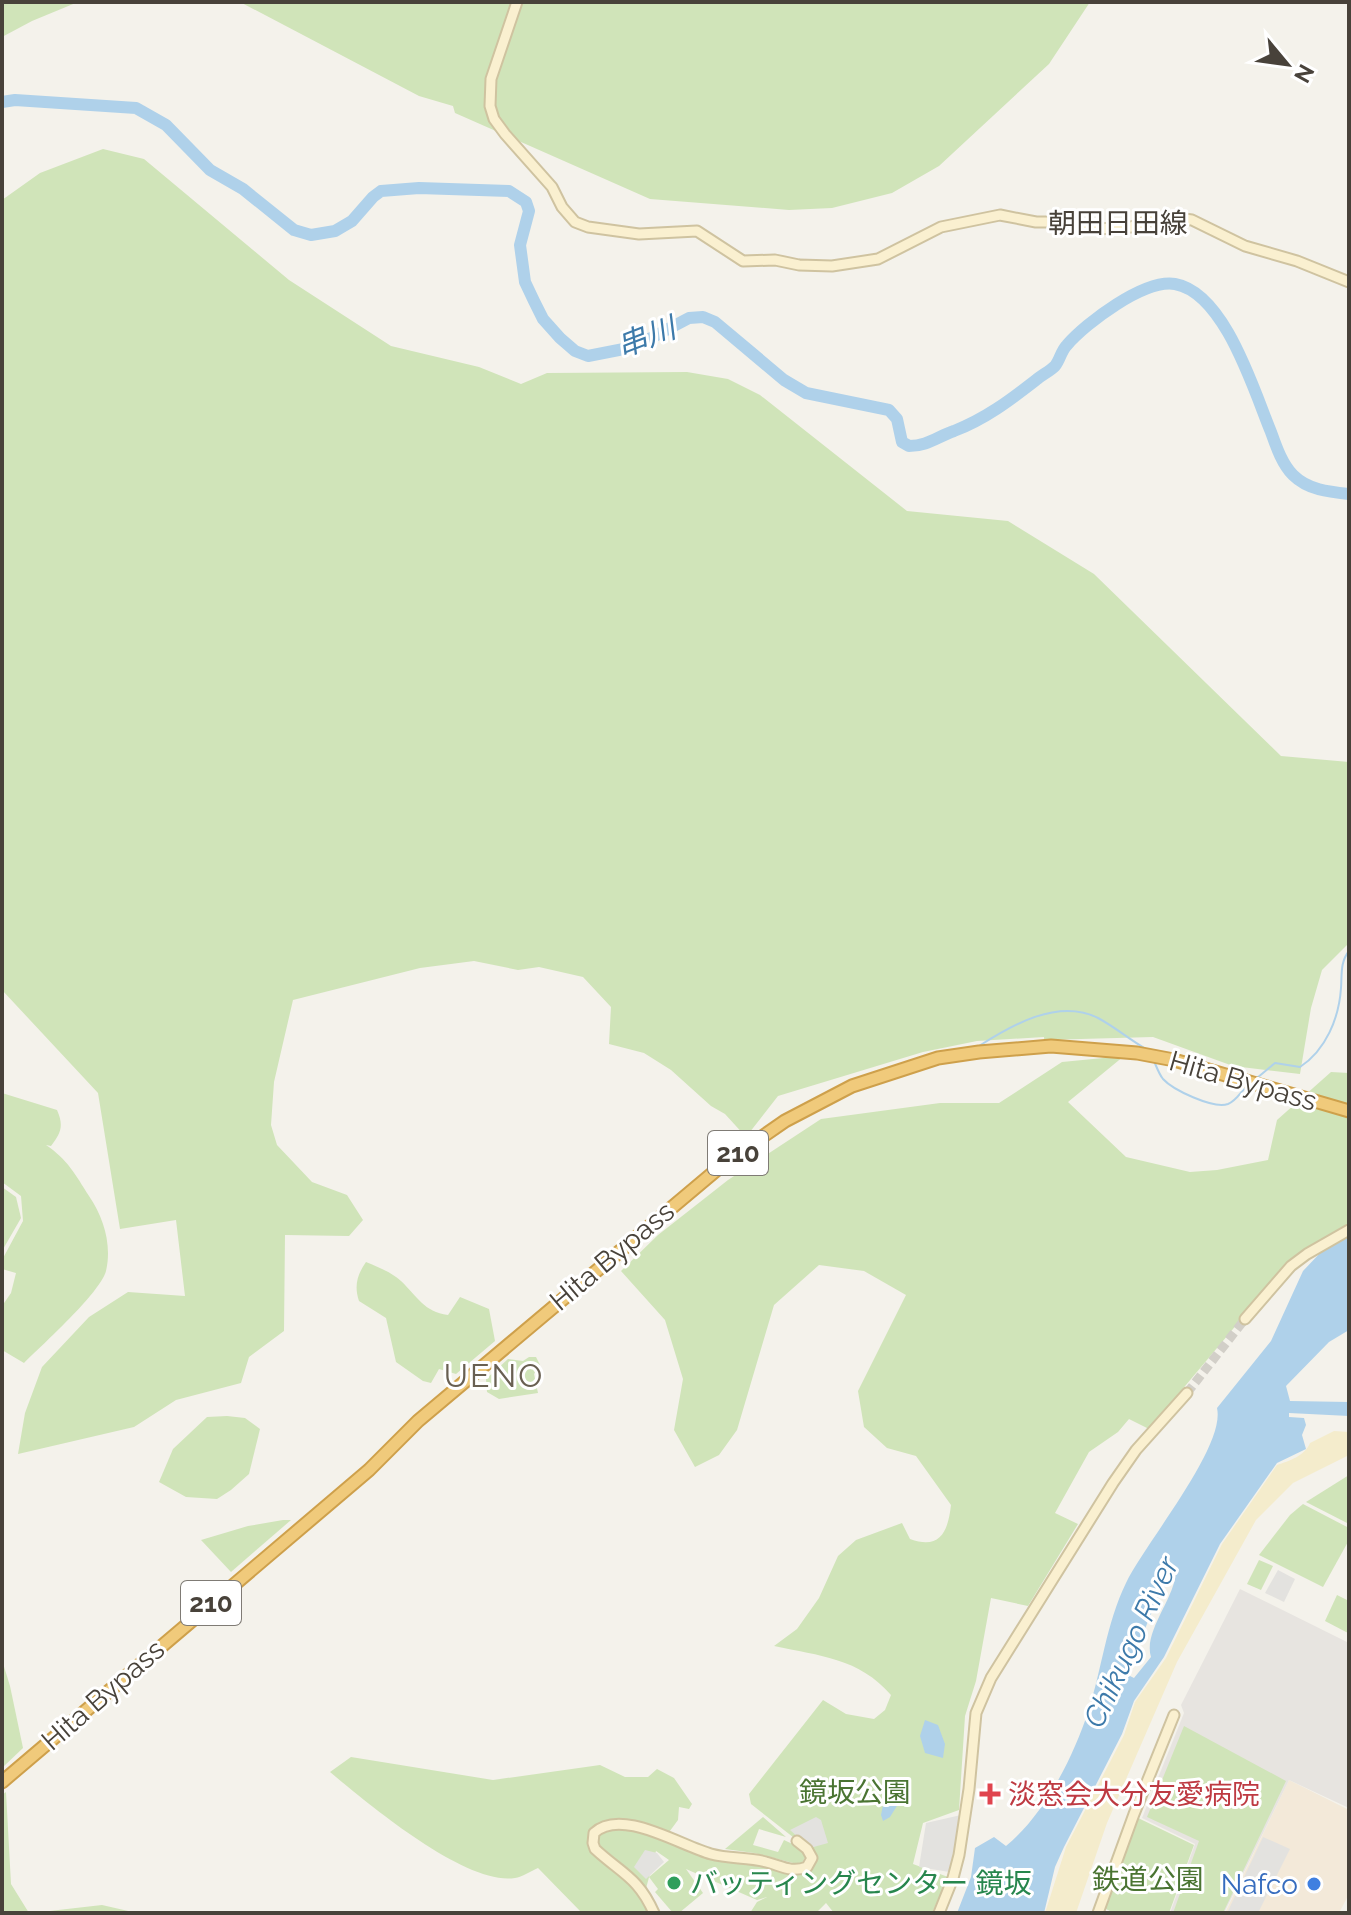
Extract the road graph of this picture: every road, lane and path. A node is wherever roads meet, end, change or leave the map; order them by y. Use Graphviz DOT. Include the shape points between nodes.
graph roads {
  1 [pos="517,2"];
  2 [pos="1349,282"];
  3 [pos="1349,1111"];
  4 [pos="1349,1230"];
  5 [pos="1245,1319"];
  6 [pos="1187,1393"];
  7 [pos="1174,1715"];
  8 [pos="2,1782"];
  9 [pos="797,1841"];
  10 [pos="654,1913"];
  11 [pos="939,1913"];
  12 [pos="1098,1913"];
  1 -- 2 [label="street, 朝田日田線" via="491,79 494,119 575,222 588,227 639,234 697,231 743,261 832,266 878,259 941,227 1000,215 1098,229 1177,218"];
  3 -- 8 [label="highway, Hita Bypass / 210" via="1174,1060 1051,1046 938,1058 812,1105 726,1162 478,1369 369,1470"];
  4 -- 5 [label="street" via="1291,1266"];
  6 -- 11 [label="street" via="1113,1483 991,1678 976,1713 959,1855"];
  7 -- 12 [label="street"];
  9 -- 10 [label="street" via="812,1858 807,1867 795,1871 712,1855 654,1831 603,1825 594,1833 595,1849 646,1893"];
}
